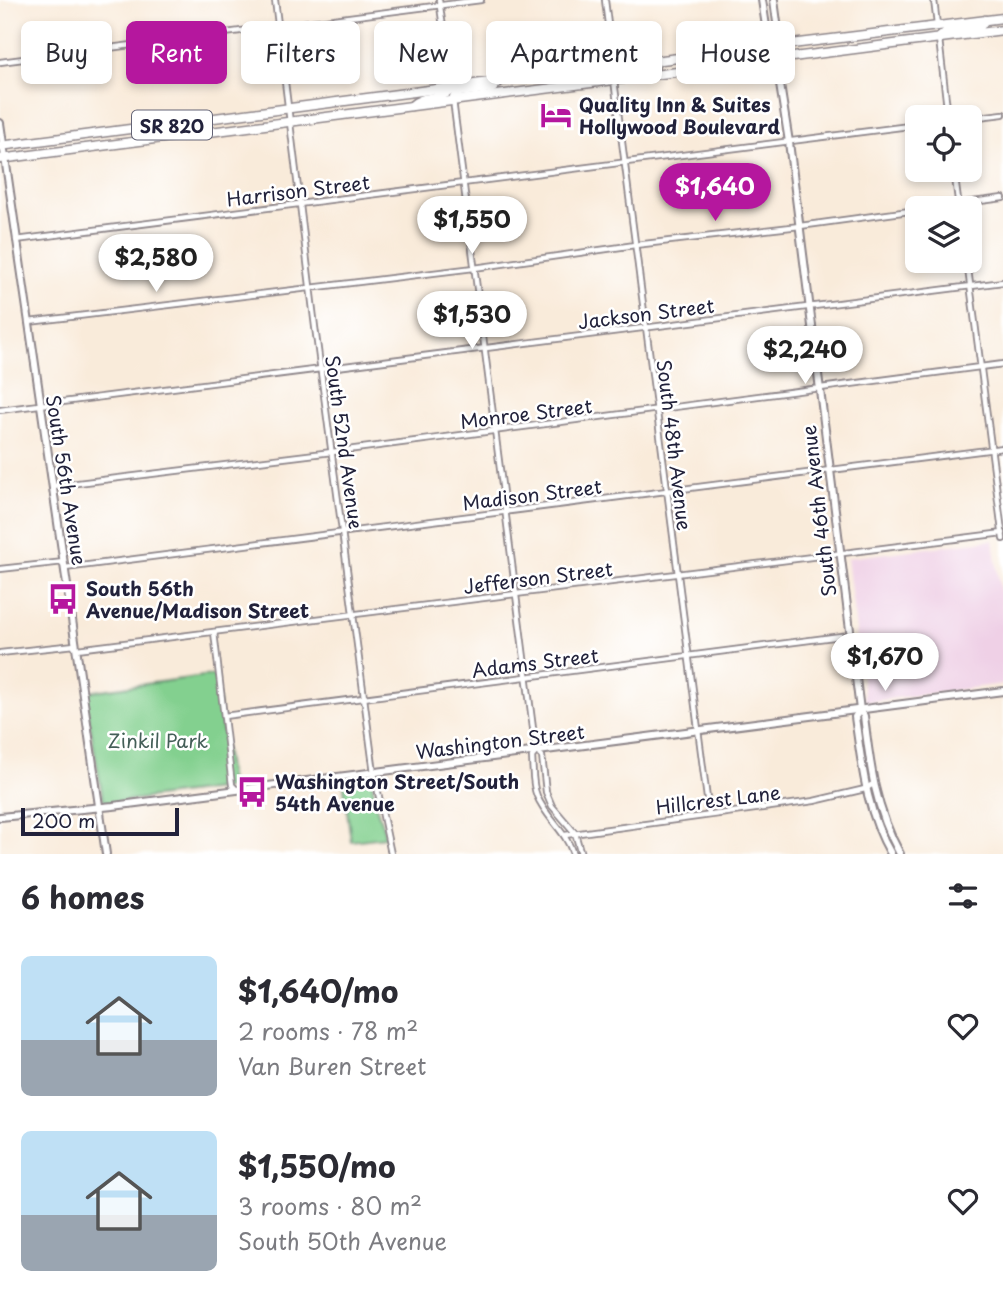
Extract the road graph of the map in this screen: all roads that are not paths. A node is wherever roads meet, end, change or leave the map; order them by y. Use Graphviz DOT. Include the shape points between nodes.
graph roads {
  1 [pos="275,0"];
  2 [pos="481,0"];
  3 [pos="605,0"];
  4 [pos="762,0"];
  5 [pos="774,0"];
  6 [pos="934,0"];
  7 [pos="439,3"];
  8 [pos="1003,18"];
  9 [pos="985,20"];
  10 [pos="277,21"];
  11 [pos="318,21"];
  12 [pos="608,21"];
  13 [pos="765,21"];
  14 [pos="777,21"];
  15 [pos="937,26"];
  16 [pos="1003,30"];
  17 [pos="241,32"];
  18 [pos="939,38"];
  19 [pos="795,43"];
  20 [pos="880,46"];
  21 [pos="795,56"];
  22 [pos="0,62"];
  23 [pos="486,83"];
  24 [pos="286,84"];
  25 [pos="497,84"];
  26 [pos="578,84"];
  27 [pos="615,84"];
  28 [pos="780,84"];
  29 [pos="564,86"];
  30 [pos="452,88"];
  31 [pos="453,100"];
  32 [pos="946,105"];
  33 [pos="411,106"];
  34 [pos="1003,114"];
  35 [pos="291,116"];
  36 [pos="982,117"];
  37 [pos="0,123"];
  38 [pos="905,127"];
  39 [pos="789,142"];
  40 [pos="2,146"];
  41 [pos="2,158"];
  42 [pos="626,163"];
  43 [pos="464,183"];
  44 [pos="1003,198"];
  45 [pos="982,202"];
  46 [pos="301,204"];
  47 [pos="905,212"];
  48 [pos="800,226"];
  49 [pos="16,240"];
  50 [pos="635,245"];
  51 [pos="474,268"];
  52 [pos="968,273"];
  53 [pos="1003,282"];
  54 [pos="970,286"];
  55 [pos="311,287"];
  56 [pos="809,306"];
  57 [pos="29,323"];
  58 [pos="646,327"];
  59 [pos="485,348"];
  60 [pos="1003,364"];
  61 [pos="981,367"];
  62 [pos="321,368"];
  63 [pos="819,388"];
  64 [pos="39,404"];
  65 [pos="0,410"];
  66 [pos="657,410"];
  67 [pos="495,431"];
  68 [pos="1003,448"];
  69 [pos="992,449"];
  70 [pos="332,452"];
  71 [pos="829,470"];
  72 [pos="52,486"];
  73 [pos="667,491"];
  74 [pos="506,512"];
  75 [pos="343,532"];
  76 [pos="1003,535"];
  77 [pos="840,554"];
  78 [pos="64,565"];
  79 [pos="0,569"];
  80 [pos="677,574"];
  81 [pos="516,594"];
  82 [pos="354,614"];
  83 [pos="214,632"];
  84 [pos="849,635"];
  85 [pos="76,647"];
  86 [pos="0,653"];
  87 [pos="687,656"];
  88 [pos="527,677"];
  89 [pos="1003,691"];
  90 [pos="365,698"];
  91 [pos="860,710"];
  92 [pos="224,716"];
  93 [pos="697,731"];
  94 [pos="536,752"];
  95 [pos="374,773"];
  96 [pos="873,784"];
  97 [pos="236,789"];
  98 [pos="865,789"];
  99 [pos="99,808"];
  100 [pos="709,814"];
  101 [pos="0,817"];
  102 [pos="575,834"];
  103 [pos="565,835"];
  104 [pos="106,854"];
  105 [pos="391,854"];
  106 [pos="573,854"];
  107 [pos="581,854"];
  108 [pos="891,854"];
  109 [pos="900,854"];
  1 -- 10 [label="street, South 52nd Avenue"];
  2 -- 7 [label="street"];
  3 -- 12 [label="street"];
  4 -- 13 [label="street"];
  5 -- 14 [label="street"];
  6 -- 15 [label="street"];
  7 -- 11 [label="street"];
  7 -- 30 [label="street"];
  8 -- 9 [label="highway, SR 820"];
  9 -- 15 [label="highway, SR 820"];
  9 -- 18 [label="highway" via="980,27 947,31"];
  15 -- 19 [label="highway, SR 820"];
  15 -- 20 [label="highway" via="931,34 894,38"];
  16 -- 18 [label="highway, SR 820"];
  17 -- 22 [label="street"];
  18 -- 20 [label="highway, SR 820"];
  18 -- 32 [label="street"];
  20 -- 21 [label="highway, SR 820"];
  23 -- 30 [label="highway, SR 820"];
  24 -- 35 [label="street, South 52nd Avenue"];
  25 -- 31 [label="highway" via="460,92"];
  26 -- 29 [label="highway, SR 820"];
  27 -- 42 [label="street, South 48th Avenue"];
  28 -- 39 [label="street, South 46th Avenue"];
  29 -- 31 [label="highway, SR 820"];
  30 -- 33 [label="highway" via="447,94 418,99"];
  30 -- 35 [label="highway, SR 820"];
  31 -- 33 [label="highway, SR 820"];
  31 -- 43 [label="street"];
  33 -- 35 [label="highway, SR 820"];
  34 -- 36 [label="street"];
  35 -- 40 [label="highway, SR 820"];
  35 -- 41 [label="highway, SR 820"];
  35 -- 46 [label="street, South 52nd Avenue"];
  37 -- 40 [label="street, South 56th Avenue"];
  38 -- 39 [label="street, Harrison Street"];
  39 -- 42 [label="street, Harrison Street"];
  39 -- 48 [label="street, South 46th Avenue"];
  40 -- 41 [label="street, South 56th Avenue"];
  41 -- 49 [label="street, South 56th Avenue"];
  42 -- 43 [label="street, Harrison Street"];
  42 -- 50 [label="street, South 48th Avenue"];
  43 -- 46 [label="street, Harrison Street"];
  43 -- 51 [label="street"];
  44 -- 45 [label="street"];
  46 -- 49 [label="street, Harrison Street"];
  46 -- 55 [label="street, South 52nd Avenue"];
  47 -- 48 [label="street"];
  48 -- 50 [label="street"];
  48 -- 56 [label="street, South 46th Avenue"];
  49 -- 57 [label="street, South 56th Avenue"];
  50 -- 51 [label="street"];
  50 -- 58 [label="street, South 48th Avenue"];
  51 -- 55 [label="street"];
  51 -- 59 [label="street"];
  52 -- 54 [label="street"];
  53 -- 54 [label="street, Jackson Street"];
  54 -- 56 [label="street, Jackson Street"];
  54 -- 61 [label="street"];
  55 -- 57 [label="street"];
  55 -- 62 [label="street, South 52nd Avenue"];
  56 -- 58 [label="street, Jackson Street"];
  56 -- 63 [label="street, South 46th Avenue"];
  57 -- 64 [label="street, South 56th Avenue"];
  58 -- 59 [label="street, Jackson Street"];
  58 -- 66 [label="street, South 48th Avenue"];
  59 -- 62 [label="street, Jackson Street"];
  59 -- 67 [label="street"];
  60 -- 61 [label="street, Monroe Street"];
  61 -- 63 [label="street, Monroe Street"];
  61 -- 69 [label="street"];
  62 -- 64 [label="street, Jackson Street"];
  62 -- 70 [label="street, South 52nd Avenue"];
  63 -- 66 [label="street, Monroe Street"];
  63 -- 71 [label="street, South 46th Avenue"];
  64 -- 65 [label="street, Jackson Street"];
  64 -- 72 [label="street, South 56th Avenue"];
  66 -- 67 [label="street, Monroe Street"];
  66 -- 73 [label="street, South 48th Avenue"];
  67 -- 70 [label="street, Monroe Street"];
  67 -- 74 [label="street"];
  68 -- 69 [label="street, Madison Street"];
  69 -- 71 [label="street, Madison Street"];
  69 -- 76 [label="street"];
  70 -- 72 [label="street, Monroe Street"];
  70 -- 75 [label="street, South 52nd Avenue"];
  71 -- 73 [label="street, Madison Street"];
  71 -- 77 [label="street, South 46th Avenue"];
  72 -- 78 [label="street, South 56th Avenue"];
  73 -- 74 [label="street, Madison Street"];
  73 -- 80 [label="street, South 48th Avenue"];
  74 -- 75 [label="street, Madison Street"];
  74 -- 81 [label="street"];
  75 -- 78 [label="street, Madison Street"];
  75 -- 82 [label="street, South 52nd Avenue"];
  76 -- 77 [label="street, Jefferson Street"];
  77 -- 80 [label="street, Jefferson Street"];
  77 -- 84 [label="street, South 46th Avenue"];
  78 -- 79 [label="street, Madison Street"];
  78 -- 85 [label="street, South 56th Avenue"];
  80 -- 81 [label="street, Jefferson Street"];
  80 -- 87 [label="street, South 48th Avenue"];
  81 -- 82 [label="street, Jefferson Street"];
  81 -- 88 [label="street"];
  82 -- 83 [label="street, Jefferson Street"];
  82 -- 90 [label="street, South 52nd Avenue"];
  83 -- 85 [label="street, Jefferson Street"];
  83 -- 92 [label="street"];
  84 -- 87 [label="street, Adams Street"];
  84 -- 91 [label="street, South 46th Avenue"];
  85 -- 86 [label="street, Jefferson Street"];
  85 -- 99 [label="street, South 56th Avenue"];
  87 -- 88 [label="street, Adams Street"];
  87 -- 93 [label="street, South 48th Avenue"];
  88 -- 90 [label="street, Adams Street"];
  88 -- 94 [label="street"];
  89 -- 91 [label="street, Washington Street"];
  90 -- 92 [label="street, Adams Street"];
  90 -- 95 [label="street, South 52nd Avenue"];
  91 -- 93 [label="street, Washington Street"];
  91 -- 96 [label="street, South 46th Avenue"];
  91 -- 98 [label="street, South 46th Avenue" via="855,717"];
  92 -- 97 [label="street"];
  93 -- 94 [label="street, Washington Street"];
  93 -- 100 [label="street, South 48th Avenue"];
  94 -- 95 [label="street, Washington Street"];
  94 -- 102 [label="street" via="542,756 552,806"];
  94 -- 103 [label="street" via="532,757 536,794"];
  95 -- 97 [label="street, Washington Street"];
  95 -- 105 [label="street, South 52nd Avenue"];
  96 -- 98 [label="street, Hillcrest Lane"];
  96 -- 109 [label="street, South 46th Avenue" via="884,823"];
  97 -- 99 [label="street, Washington Street"];
  98 -- 100 [label="street, Hillcrest Lane" via="814,801"];
  98 -- 108 [label="street, South 46th Avenue" via="876,826"];
  99 -- 101 [label="street, Washington Street"];
  99 -- 104 [label="street, South 56th Avenue"];
  100 -- 102 [label="street, Hillcrest Lane"];
  102 -- 103 [label="street, Hillcrest Lane"];
  102 -- 107 [label="street"];
  103 -- 106 [label="street"];
}
